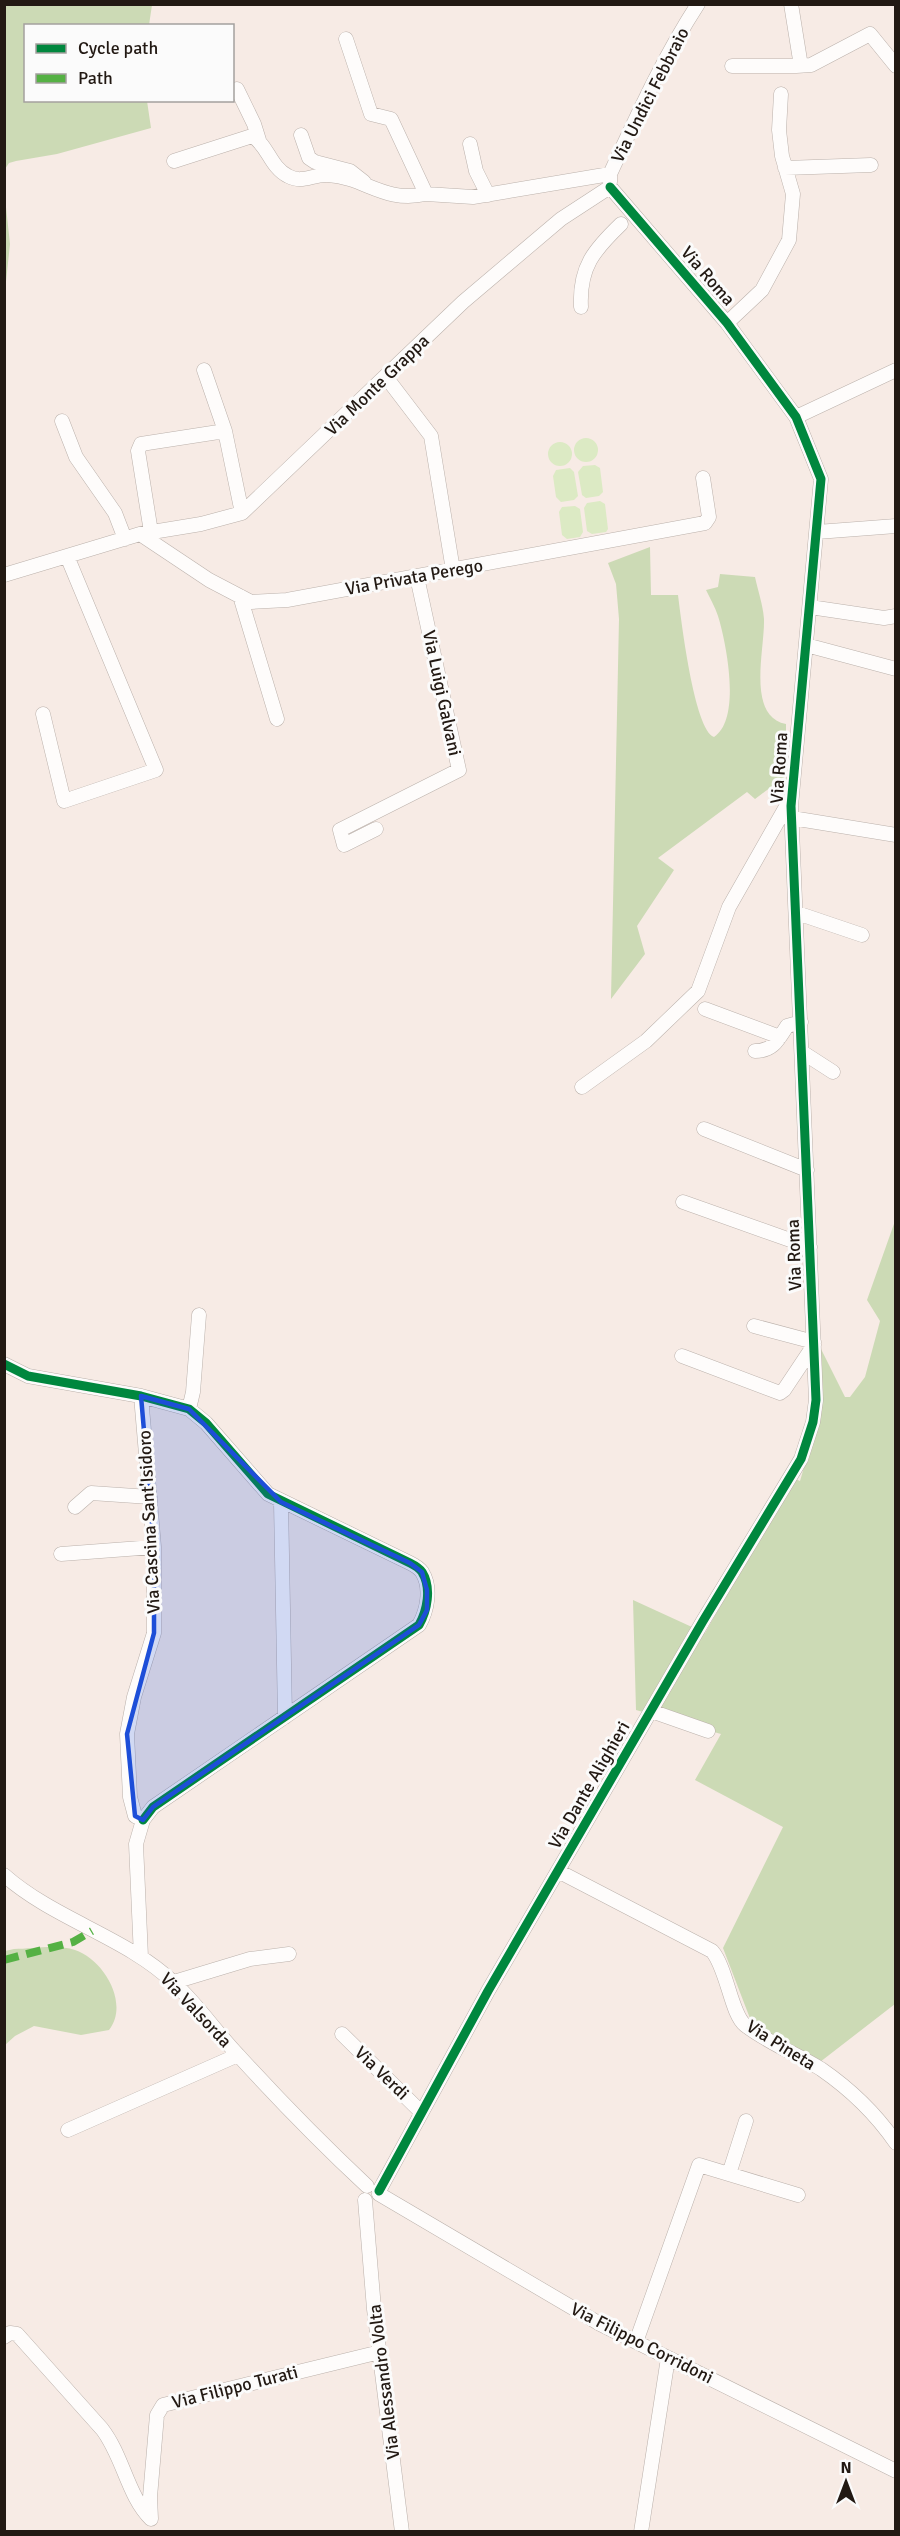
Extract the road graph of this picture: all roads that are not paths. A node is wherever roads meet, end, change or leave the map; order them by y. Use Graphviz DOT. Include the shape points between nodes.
graph roads {
  1 [pos="698,4"];
  2 [pos="791,4"];
  3 [pos="346,39"];
  4 [pos="732,66"];
  5 [pos="796,66"];
  6 [pos="896,66"];
  7 [pos="237,89"];
  8 [pos="781,94"];
  9 [pos="301,135"];
  10 [pos="259,140"];
  11 [pos="470,144"];
  12 [pos="174,161"];
  13 [pos="871,165"];
  14 [pos="785,168"];
  15 [pos="610,181"];
  16 [pos="370,187"];
  17 [pos="426,194"];
  18 [pos="488,195"];
  19 [pos="621,224"];
  20 [pos="580,307"];
  21 [pos="727,323"];
  22 [pos="204,370"];
  23 [pos="896,370"];
  24 [pos="386,377"];
  25 [pos="796,417"];
  26 [pos="62,421"];
  27 [pos="225,431"];
  28 [pos="703,478"];
  29 [pos="242,513"];
  30 [pos="896,526"];
  31 [pos="817,532"];
  32 [pos="146,533"];
  33 [pos="125,539"];
  34 [pos="67,556"];
  35 [pos="453,570"];
  36 [pos="4,575"];
  37 [pos="417,577"];
  38 [pos="240,596"];
  39 [pos="810,607"];
  40 [pos="896,616"];
  41 [pos="806,645"];
  42 [pos="896,669"];
  43 [pos="43,714"];
  44 [pos="277,719"];
  45 [pos="792,796"];
  46 [pos="792,818"];
  47 [pos="376,829"];
  48 [pos="896,835"];
  49 [pos="797,912"];
  50 [pos="862,934"];
  51 [pos="705,1010"];
  52 [pos="801,1022"];
  53 [pos="780,1037"];
  54 [pos="755,1051"];
  55 [pos="802,1052"];
  56 [pos="833,1072"];
  57 [pos="582,1087"];
  58 [pos="704,1129"];
  59 [pos="807,1170"];
  60 [pos="683,1202"];
  61 [pos="810,1247"];
  62 [pos="199,1315"];
  63 [pos="754,1326"];
  64 [pos="814,1343"];
  65 [pos="682,1356"];
  66 [pos="4,1364"];
  67 [pos="141,1396"];
  68 [pos="189,1409"];
  69 [pos="813,1422"];
  70 [pos="150,1497"];
  71 [pos="281,1502"];
  72 [pos="75,1507"];
  73 [pos="154,1547"];
  74 [pos="61,1554"];
  75 [pos="651,1711"];
  76 [pos="285,1717"];
  77 [pos="708,1731"];
  78 [pos="143,1820"];
  79 [pos="558,1871"];
  80 [pos="4,1875"];
  81 [pos="289,1954"];
  82 [pos="141,1958"];
  83 [pos="174,1982"];
  84 [pos="342,2034"];
  85 [pos="238,2055"];
  86 [pos="421,2112"];
  87 [pos="746,2121"];
  88 [pos="68,2130"];
  89 [pos="896,2143"];
  90 [pos="729,2174"];
  91 [pos="372,2193"];
  92 [pos="798,2195"];
  93 [pos="4,2337"];
  94 [pos="636,2342"];
  95 [pos="380,2352"];
  96 [pos="668,2358"];
  97 [pos="896,2471"];
  98 [pos="402,2532"];
  99 [pos="641,2532"];
  1 -- 15 [label="street, Via Undici Febbraio" via="644,101"];
  2 -- 5 [label="street" via="801,60"];
  3 -- 17 [label="street" via="371,114 392,119"];
  4 -- 5 [label="street"];
  5 -- 6 [label="street" via="811,65 870,34"];
  7 -- 10 [label="street"];
  8 -- 14 [label="street" via="779,130"];
  9 -- 16 [label="street" via="309,158 350,171"];
  10 -- 12 [label="street" via="247,136"];
  10 -- 16 [label="street" via="275,168 287,176 302,181 329,175"];
  11 -- 18 [label="street" via="476,171"];
  13 -- 14 [label="street"];
  14 -- 21 [label="street" via="793,194 789,240 762,290"];
  15 -- 18 [label="street"];
  15 -- 21 [label="street, Via Roma"];
  15 -- 24 [label="street, Via Monte Grappa" via="463,302"];
  16 -- 17 [label="street" via="391,196"];
  17 -- 18 [label="street"];
  19 -- 20 [label="street" via="591,255 580,288"];
  21 -- 25 [label="street, Via Roma"];
  22 -- 27 [label="street"];
  23 -- 25 [label="street"];
  24 -- 29 [label="street, Via Monte Grappa"];
  24 -- 35 [label="street" via="431,436"];
  25 -- 31 [label="street, Via Roma" via="821,479"];
  26 -- 33 [label="street" via="76,457 115,513"];
  27 -- 29 [label="street"];
  27 -- 32 [label="street" via="138,447"];
  28 -- 35 [label="street, Via Privata Perego" via="709,517 705,523"];
  29 -- 32 [label="street, Via Monte Grappa"];
  30 -- 31 [label="street"];
  31 -- 39 [label="street, Via Roma"];
  32 -- 33 [label="street, Via Monte Grappa"];
  32 -- 38 [label="street, Via Privata Perego" via="209,580"];
  33 -- 34 [label="street, Via Monte Grappa"];
  34 -- 36 [label="street, Via Monte Grappa"];
  34 -- 43 [label="street" via="156,770 63,801"];
  35 -- 37 [label="street, Via Privata Perego"];
  37 -- 38 [label="street, Via Privata Perego" via="286,600 251,602"];
  37 -- 47 [label="street, Via Luigi Galvani" via="459,770 340,830 344,845"];
  38 -- 44 [label="street"];
  39 -- 40 [label="street" via="884,618"];
  39 -- 41 [label="street, Via Roma"];
  41 -- 42 [label="street"];
  41 -- 45 [label="street, Via Roma"];
  45 -- 46 [label="street, Via Roma"];
  45 -- 57 [label="street" via="729,907 698,991 646,1041"];
  46 -- 48 [label="street, Via Roma"];
  46 -- 49 [label="street, Via Roma"];
  49 -- 50 [label="street"];
  49 -- 52 [label="street, Via Roma"];
  51 -- 53 [label="street"];
  52 -- 53 [label="street" via="787,1026"];
  52 -- 55 [label="street, Via Roma"];
  53 -- 54 [label="street" via="775,1046"];
  55 -- 56 [label="street"];
  55 -- 59 [label="street, Via Roma"];
  58 -- 59 [label="street"];
  59 -- 61 [label="street, Via Roma"];
  60 -- 61 [label="street, Via Roma"];
  61 -- 64 [label="street, Via Roma"];
  62 -- 68 [label="street"];
  63 -- 64 [label="street"];
  64 -- 65 [label="street" via="780,1393"];
  64 -- 69 [label="street, Via Roma"];
  66 -- 67 [label="street" via="28,1376"];
  67 -- 68 [label="street"];
  67 -- 70 [label="street, Via Cascina Sant'Isidoro"];
  68 -- 71 [label="street" via="206,1423 267,1494"];
  69 -- 75 [label="street, Via Dante Alighieri" via="801,1460"];
  70 -- 72 [label="street" via="91,1493"];
  70 -- 73 [label="street, Via Cascina Sant'Isidoro"];
  71 -- 76 [label="street"];
  71 -- 76 [label="street" via="410,1563 422,1572 427,1590 427,1610 419,1625"];
  73 -- 74 [label="street"];
  73 -- 78 [label="street, Via Cascina Sant'Isidoro" via="154,1633 127,1734 130,1797 135,1816"];
  75 -- 77 [label="street"];
  75 -- 79 [label="street, Via Dante Alighieri"];
  76 -- 78 [label="street" via="153,1807"];
  78 -- 82 [label="street" via="136,1844"];
  79 -- 86 [label="street, Via Dante Alighieri"];
  79 -- 89 [label="street, Via Pineta" via="712,1951 719,1959 743,2024 836,2081 879,2119"];
  80 -- 82 [label="street, Via Valsorda" via="41,1903"];
  81 -- 83 [label="street" via="250,1959"];
  82 -- 83 [label="street, Via Valsorda"];
  83 -- 85 [label="street, Via Valsorda"];
  84 -- 86 [label="street, Via Verdi"];
  85 -- 88 [label="street"];
  85 -- 91 [label="street, Via Valsorda"];
  86 -- 91 [label="street, Via Dante Alighieri" via="392,2166"];
  87 -- 90 [label="street"];
  90 -- 92 [label="street"];
  90 -- 94 [label="street" via="699,2165"];
  91 -- 94 [label="street, Via Filippo Corridoni" via="396,2203"];
  91 -- 95 [label="street, Via Alessandro Volta" via="369,2232"];
  93 -- 95 [label="street, Via Filippo Turati" via="17,2334 102,2429 113,2443 142,2509 152,2519 150,2497 157,2415 164,2405"];
  94 -- 96 [label="street, Via Filippo Corridoni"];
  95 -- 98 [label="street, Via Alessandro Volta"];
  96 -- 97 [label="street, Via Filippo Corridoni"];
  96 -- 99 [label="street"];
}
